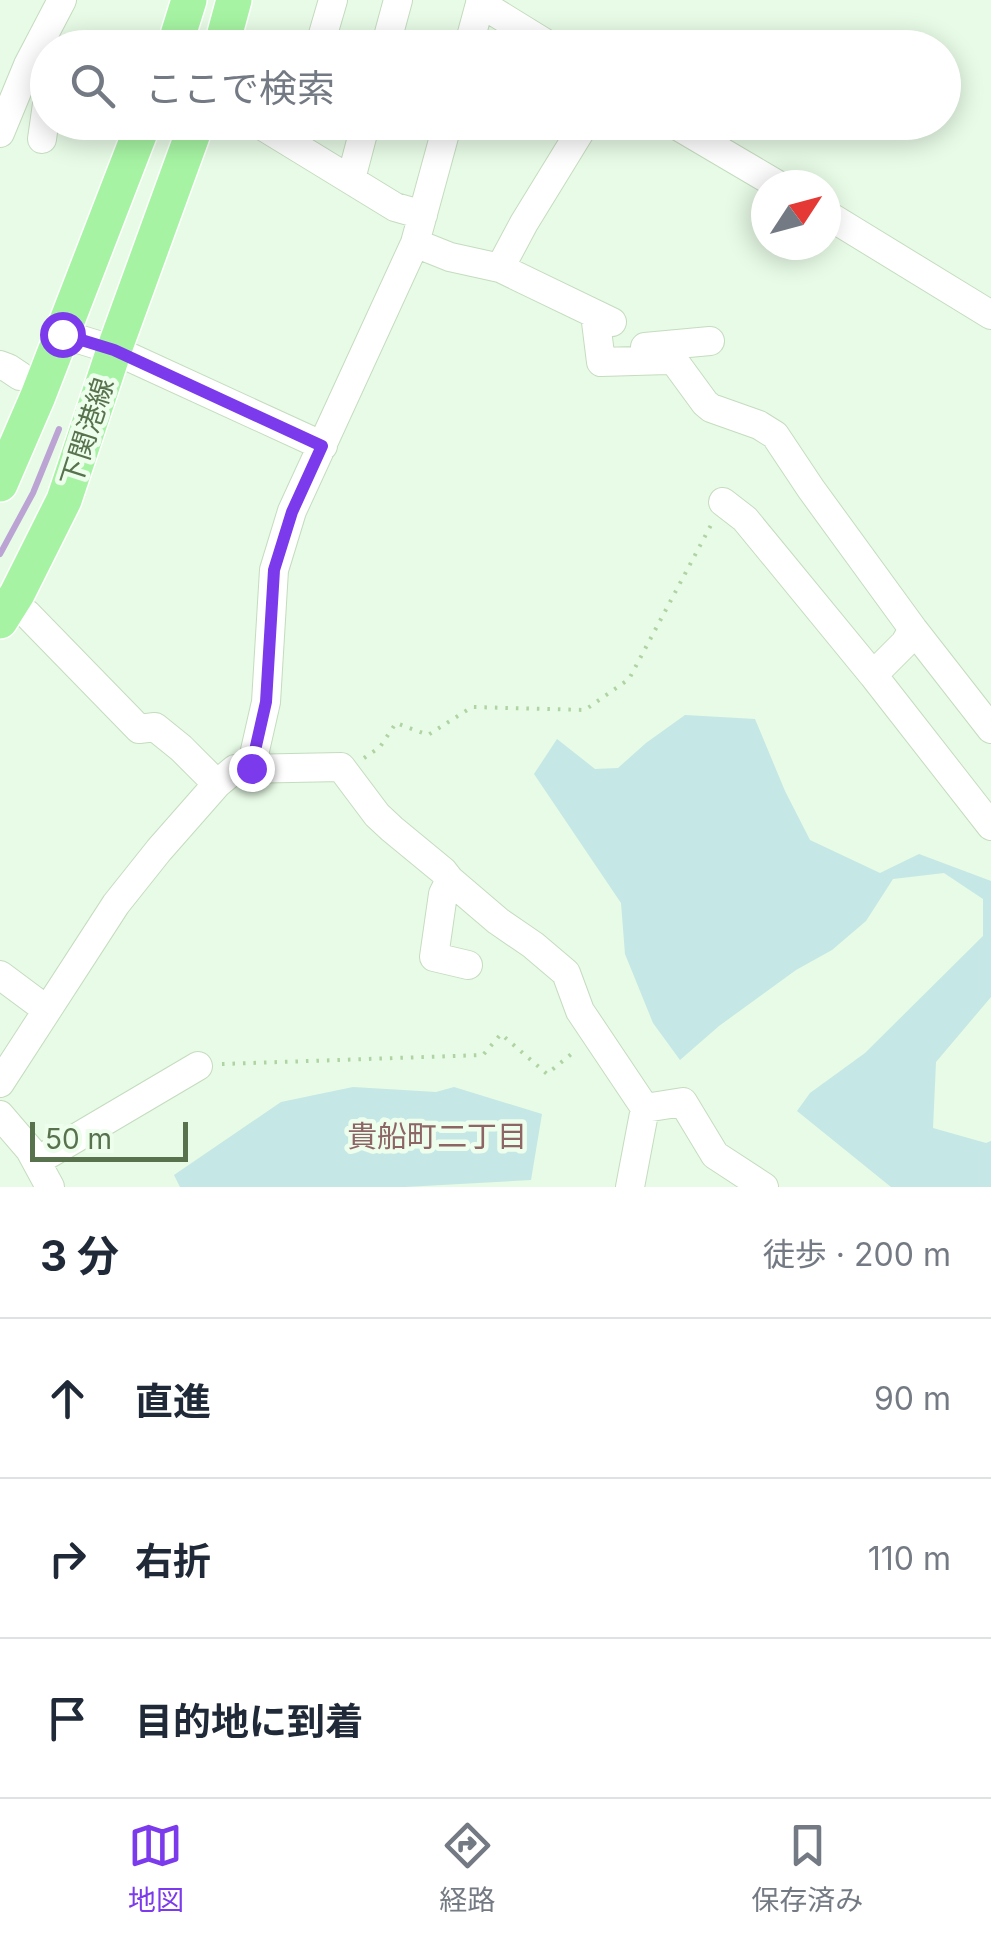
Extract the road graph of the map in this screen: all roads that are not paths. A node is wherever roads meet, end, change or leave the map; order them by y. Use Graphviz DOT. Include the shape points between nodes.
graph roads {
  1 [pos="189,0"];
  2 [pos="234,0"];
  3 [pos="333,0"];
  4 [pos="398,0"];
  5 [pos="480,1"];
  6 [pos="61,3"];
  7 [pos="47,30"];
  8 [pos="58,30"];
  9 [pos="180,30"];
  10 [pos="225,30"];
  11 [pos="324,30"];
  12 [pos="390,30"];
  13 [pos="473,30"];
  14 [pos="525,30"];
  15 [pos="30,61"];
  16 [pos="0,133"];
  17 [pos="137,140"];
  18 [pos="190,140"];
  19 [pos="304,140"];
  20 [pos="361,140"];
  21 [pos="443,140"];
  22 [pos="575,140"];
  23 [pos="702,140"];
  24 [pos="753,170"];
  25 [pos="351,179"];
  26 [pos="422,215"];
  27 [pos="841,223"];
  28 [pos="414,243"];
  29 [pos="500,268"];
  30 [pos="596,314"];
  31 [pos="991,315"];
  32 [pos="62,334"];
  33 [pos="710,342"];
  34 [pos="114,350"];
  35 [pos="322,446"];
  36 [pos="0,484"];
  37 [pos="723,502"];
  38 [pos="11,603"];
  39 [pos="913,628"];
  40 [pos="873,675"];
  41 [pos="991,729"];
  42 [pos="251,768"];
  43 [pos="217,784"];
  44 [pos="991,826"];
  45 [pos="450,880"];
  46 [pos="468,966"];
  47 [pos="0,975"];
  48 [pos="47,1010"];
  49 [pos="198,1066"];
  50 [pos="0,1083"];
  51 [pos="645,1108"];
  52 [pos="0,1115"];
  53 [pos="38,1161"];
  54 [pos="50,1187"];
  55 [pos="630,1187"];
  56 [pos="764,1187"];
  1 -- 9 [label="main road"];
  2 -- 10 [label="main road"];
  3 -- 11 [label="street"];
  4 -- 12 [label="street"];
  5 -- 13 [label="street"];
  5 -- 14 [label="street"];
  6 -- 7 [label="street"];
  6 -- 8 [label="street"];
  15 -- 16 [label="street"];
  17 -- 32 [label="main road, 下関港線"];
  18 -- 34 [label="main road, 下関港線"];
  19 -- 25 [label="street"];
  20 -- 25 [label="street"];
  21 -- 26 [label="street"];
  22 -- 29 [label="street"];
  23 -- 24 [label="street"];
  25 -- 26 [label="street"];
  26 -- 28 [label="street"];
  27 -- 31 [label="street"];
  28 -- 29 [label="street"];
  28 -- 35 [label="street"];
  29 -- 30 [label="street"];
  30 -- 33 [label="street" via="612,322 618,348"];
  30 -- 39 [label="street" via="601,362 675,362 705,404 775,435"];
  32 -- 34 [label="street"];
  32 -- 36 [label="main road, 下関港線"];
  34 -- 35 [label="street"];
  34 -- 38 [label="main road, 下関港線" via="69,486"];
  35 -- 42 [label="street" via="274,570 266,702"];
  37 -- 40 [label="street" via="745,519"];
  38 -- 43 [label="street" via="139,729 154,727"];
  39 -- 40 [label="street"];
  39 -- 41 [label="street"];
  40 -- 44 [label="street"];
  42 -- 43 [label="street" via="235,770"];
  42 -- 45 [label="street" via="340,767 377,814"];
  43 -- 48 [label="street" via="116,904"];
  45 -- 46 [label="street" via="434,957"];
  45 -- 51 [label="street" via="566,973 580,1011"];
  47 -- 48 [label="street"];
  48 -- 50 [label="street"];
  49 -- 53 [label="street"];
  51 -- 55 [label="street"];
  51 -- 56 [label="street" via="684,1102 715,1155"];
  52 -- 53 [label="street"];
  53 -- 54 [label="street"];
}
